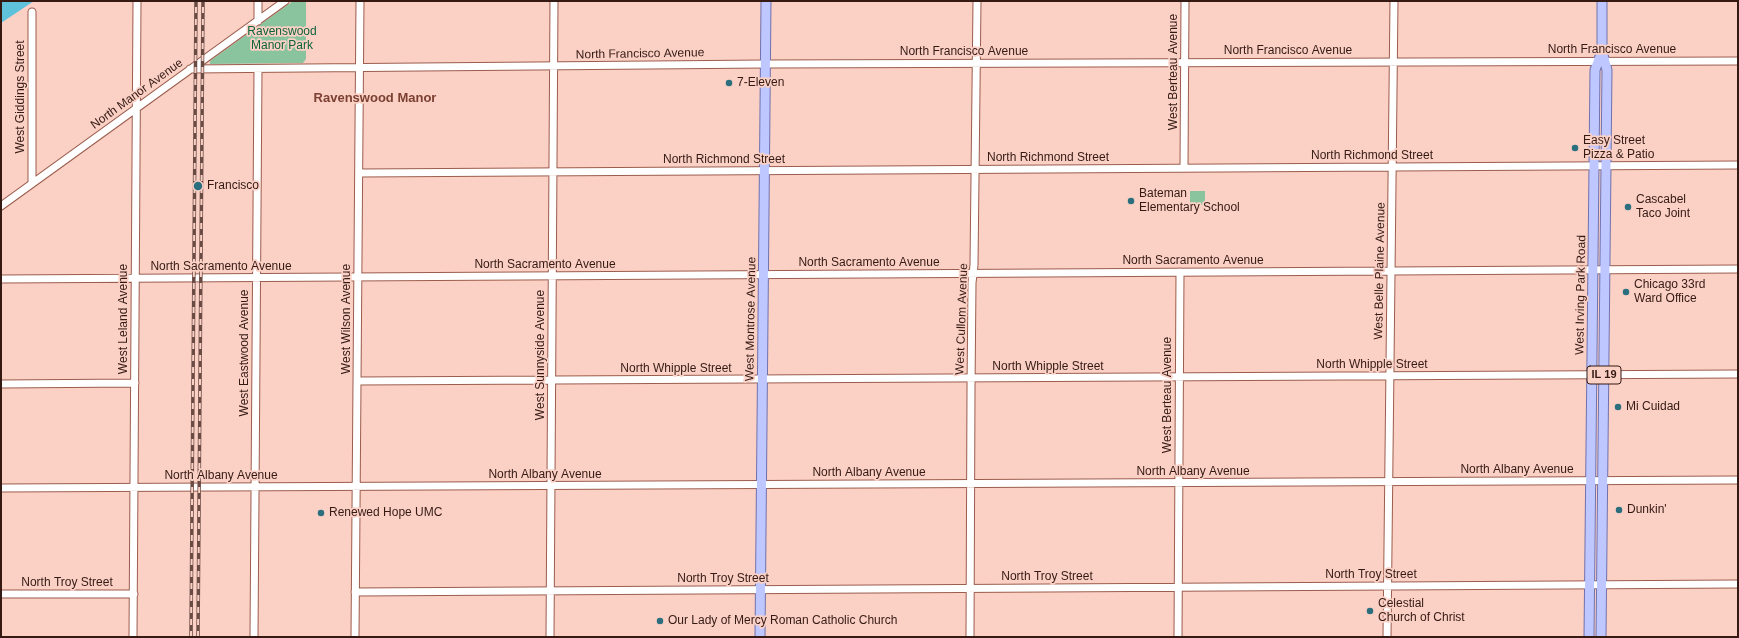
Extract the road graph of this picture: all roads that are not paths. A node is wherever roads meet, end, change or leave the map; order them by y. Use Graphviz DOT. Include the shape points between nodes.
graph roads {
  1 [pos="137,1"];
  2 [pos="258,1"];
  3 [pos="285,1"];
  4 [pos="360,1"];
  5 [pos="554,1"];
  6 [pos="766,1"];
  7 [pos="977,1"];
  8 [pos="1185,1"];
  9 [pos="1394,1"];
  10 [pos="1602,1"];
  11 [pos="32,12"];
  12 [pos="258,21"];
  13 [pos="1601,61"];
  14 [pos="1738,61"];
  15 [pos="1393,62"];
  16 [pos="976,63"];
  17 [pos="1185,63"];
  18 [pos="766,64"];
  19 [pos="554,66"];
  20 [pos="360,68"];
  21 [pos="190,69"];
  22 [pos="258,69"];
  23 [pos="137,108"];
  24 [pos="1594,166"];
  25 [pos="1606,166"];
  26 [pos="1738,166"];
  27 [pos="1392,167"];
  28 [pos="1184,168"];
  29 [pos="975,169"];
  30 [pos="764,170"];
  31 [pos="553,172"];
  32 [pos="359,173"];
  33 [pos="32,183"];
  34 [pos="1,206"];
  35 [pos="1738,269"];
  36 [pos="1594,270"];
  37 [pos="1605,270"];
  38 [pos="1391,271"];
  39 [pos="1180,272"];
  40 [pos="973,274"];
  41 [pos="763,275"];
  42 [pos="552,276"];
  43 [pos="256,278"];
  44 [pos="358,278"];
  45 [pos="1,279"];
  46 [pos="136,279"];
  47 [pos="1604,374"];
  48 [pos="1738,374"];
  49 [pos="1592,375"];
  50 [pos="1390,376"];
  51 [pos="1180,377"];
  52 [pos="971,378"];
  53 [pos="552,380"];
  54 [pos="762,380"];
  55 [pos="357,381"];
  56 [pos="135,383"];
  57 [pos="1,384"];
  58 [pos="1738,480"];
  59 [pos="1591,481"];
  60 [pos="1602,481"];
  61 [pos="1389,482"];
  62 [pos="1180,483"];
  63 [pos="971,484"];
  64 [pos="761,485"];
  65 [pos="551,486"];
  66 [pos="255,487"];
  67 [pos="356,487"];
  68 [pos="1,488"];
  69 [pos="134,488"];
  70 [pos="1738,584"];
  71 [pos="1590,585"];
  72 [pos="1602,585"];
  73 [pos="1388,586"];
  74 [pos="1179,588"];
  75 [pos="971,589"];
  76 [pos="760,590"];
  77 [pos="551,591"];
  78 [pos="355,592"];
  79 [pos="1,594"];
  80 [pos="134,594"];
  81 [pos="134,637"];
  82 [pos="254,637"];
  83 [pos="355,637"];
  84 [pos="550,637"];
  85 [pos="760,637"];
  86 [pos="970,637"];
  87 [pos="1178,637"];
  88 [pos="1387,637"];
  89 [pos="1589,637"];
  90 [pos="1601,637"];
  1 -- 23 [label="street, West Leland Avenue"];
  2 -- 12 [label="street"];
  3 -- 12 [label="street, North Manor Avenue"];
  4 -- 20 [label="street, West Wilson Avenue"];
  5 -- 19 [label="street, West Sunnyside Avenue"];
  6 -- 18 [label="main road, West Montrose Avenue"];
  7 -- 16 [label="street, West Cullom Avenue"];
  8 -- 17 [label="street, West Berteau Avenue"];
  9 -- 15 [label="street, West Belle Plaine Avenue"];
  10 -- 13 [label="main road, West Irving Park Road / IL 19"];
  11 -- 33 [label="street, West Giddings Street"];
  12 -- 21 [label="street, North Manor Avenue"];
  13 -- 14 [label="street, North Francisco Avenue"];
  13 -- 15 [label="street, North Francisco Avenue"];
  13 -- 24 [label="main road, West Irving Park Road / IL 19" via="1595,70"];
  13 -- 25 [label="main road, West Irving Park Road / IL 19" via="1607,70"];
  15 -- 17 [label="street, North Francisco Avenue"];
  15 -- 27 [label="street, West Belle Plaine Avenue"];
  16 -- 17 [label="street, North Francisco Avenue"];
  16 -- 18 [label="street, North Francisco Avenue"];
  16 -- 29 [label="street, West Cullom Avenue"];
  17 -- 28 [label="street, West Berteau Avenue"];
  18 -- 19 [label="street, North Francisco Avenue"];
  18 -- 30 [label="main road, West Montrose Avenue"];
  19 -- 20 [label="street, North Francisco Avenue"];
  19 -- 31 [label="street, West Sunnyside Avenue"];
  20 -- 22 [label="street, North Francisco Avenue"];
  20 -- 32 [label="street, West Wilson Avenue"];
  21 -- 22 [label="street, North Francisco Avenue"];
  21 -- 23 [label="street, North Manor Avenue"];
  22 -- 43 [label="street, West Eastwood Avenue"];
  23 -- 33 [label="street, North Manor Avenue"];
  23 -- 46 [label="street, West Leland Avenue"];
  24 -- 25 [label="street, North Richmond Street"];
  24 -- 27 [label="street, North Richmond Street"];
  24 -- 36 [label="main road, West Irving Park Road / IL 19"];
  25 -- 26 [label="street, North Richmond Street"];
  25 -- 37 [label="main road, West Irving Park Road / IL 19"];
  27 -- 28 [label="street, North Richmond Street"];
  27 -- 38 [label="street, West Belle Plaine Avenue"];
  28 -- 29 [label="street, North Richmond Street"];
  29 -- 30 [label="street, North Richmond Street"];
  29 -- 40 [label="street, West Cullom Avenue"];
  30 -- 31 [label="street, North Richmond Street"];
  30 -- 41 [label="main road, West Montrose Avenue"];
  31 -- 32 [label="street, North Richmond Street"];
  31 -- 42 [label="street, West Sunnyside Avenue"];
  32 -- 44 [label="street, West Wilson Avenue"];
  33 -- 34 [label="street, North Manor Avenue"];
  35 -- 37 [label="street, North Sacramento Avenue"];
  36 -- 37 [label="street, North Sacramento Avenue"];
  36 -- 38 [label="street, North Sacramento Avenue"];
  36 -- 49 [label="main road, West Irving Park Road / IL 19"];
  37 -- 47 [label="main road, West Irving Park Road / IL 19"];
  38 -- 39 [label="street, North Sacramento Avenue"];
  38 -- 50 [label="street, West Belle Plaine Avenue"];
  39 -- 40 [label="street, North Sacramento Avenue"];
  39 -- 51 [label="street, West Berteau Avenue"];
  40 -- 41 [label="street, North Sacramento Avenue"];
  40 -- 52 [label="street, West Cullom Avenue"];
  41 -- 42 [label="street, North Sacramento Avenue"];
  41 -- 54 [label="main road, West Montrose Avenue"];
  42 -- 44 [label="street, North Sacramento Avenue"];
  42 -- 53 [label="street, West Sunnyside Avenue"];
  43 -- 44 [label="street, North Sacramento Avenue"];
  43 -- 46 [label="street, North Sacramento Avenue"];
  43 -- 66 [label="street, West Eastwood Avenue"];
  44 -- 55 [label="street, West Wilson Avenue"];
  45 -- 46 [label="street, North Sacramento Avenue"];
  46 -- 56 [label="street, West Leland Avenue"];
  47 -- 48 [label="street, North Whipple Street"];
  47 -- 49 [label="street, North Whipple Street"];
  47 -- 60 [label="main road, West Irving Park Road / IL 19"];
  49 -- 50 [label="street, North Whipple Street"];
  49 -- 59 [label="main road, West Irving Park Road / IL 19"];
  50 -- 51 [label="street, North Whipple Street"];
  50 -- 61 [label="street, West Belle Plaine Avenue"];
  51 -- 52 [label="street, North Whipple Street"];
  51 -- 62 [label="street, West Berteau Avenue"];
  52 -- 54 [label="street, North Whipple Street"];
  52 -- 63 [label="street, West Cullom Avenue"];
  53 -- 54 [label="street, North Whipple Street"];
  53 -- 55 [label="street, North Whipple Street"];
  53 -- 65 [label="street, West Sunnyside Avenue"];
  54 -- 64 [label="main road, West Montrose Avenue"];
  55 -- 67 [label="street, West Wilson Avenue"];
  56 -- 57 [label="street"];
  56 -- 69 [label="street, West Leland Avenue"];
  58 -- 60 [label="street, North Albany Avenue"];
  59 -- 60 [label="street, North Albany Avenue"];
  59 -- 61 [label="street, North Albany Avenue"];
  59 -- 71 [label="main road, West Irving Park Road / IL 19"];
  60 -- 72 [label="main road, West Irving Park Road / IL 19"];
  61 -- 62 [label="street, North Albany Avenue"];
  61 -- 73 [label="street, West Belle Plaine Avenue"];
  62 -- 63 [label="street, North Albany Avenue"];
  62 -- 74 [label="street, West Berteau Avenue"];
  63 -- 64 [label="street, North Albany Avenue"];
  63 -- 75 [label="street, West Cullom Avenue"];
  64 -- 65 [label="street, North Albany Avenue"];
  64 -- 76 [label="main road, West Montrose Avenue"];
  65 -- 67 [label="street, North Albany Avenue"];
  65 -- 77 [label="street, West Sunnyside Avenue"];
  66 -- 67 [label="street, North Albany Avenue"];
  66 -- 69 [label="street, North Albany Avenue"];
  66 -- 82 [label="street, West Eastwood Avenue"];
  67 -- 78 [label="street, West Wilson Avenue"];
  68 -- 69 [label="street, North Albany Avenue"];
  69 -- 80 [label="street, West Leland Avenue"];
  70 -- 72 [label="street, North Troy Street"];
  71 -- 72 [label="street, North Troy Street"];
  71 -- 73 [label="street, North Troy Street"];
  71 -- 89 [label="main road, West Irving Park Road / IL 19"];
  72 -- 90 [label="main road, West Irving Park Road / IL 19"];
  73 -- 74 [label="street, North Troy Street"];
  73 -- 88 [label="street, West Belle Plaine Avenue"];
  74 -- 75 [label="street, North Troy Street"];
  74 -- 87 [label="street, West Berteau Avenue"];
  75 -- 76 [label="street, North Troy Street"];
  75 -- 86 [label="street, West Cullom Avenue"];
  76 -- 77 [label="street, North Troy Street"];
  76 -- 85 [label="main road, West Montrose Avenue"];
  77 -- 78 [label="street, North Troy Street"];
  77 -- 84 [label="street, West Sunnyside Avenue"];
  78 -- 83 [label="street, West Wilson Avenue"];
  79 -- 80 [label="street, North Troy Street"];
  80 -- 81 [label="street, West Leland Avenue"];
}
